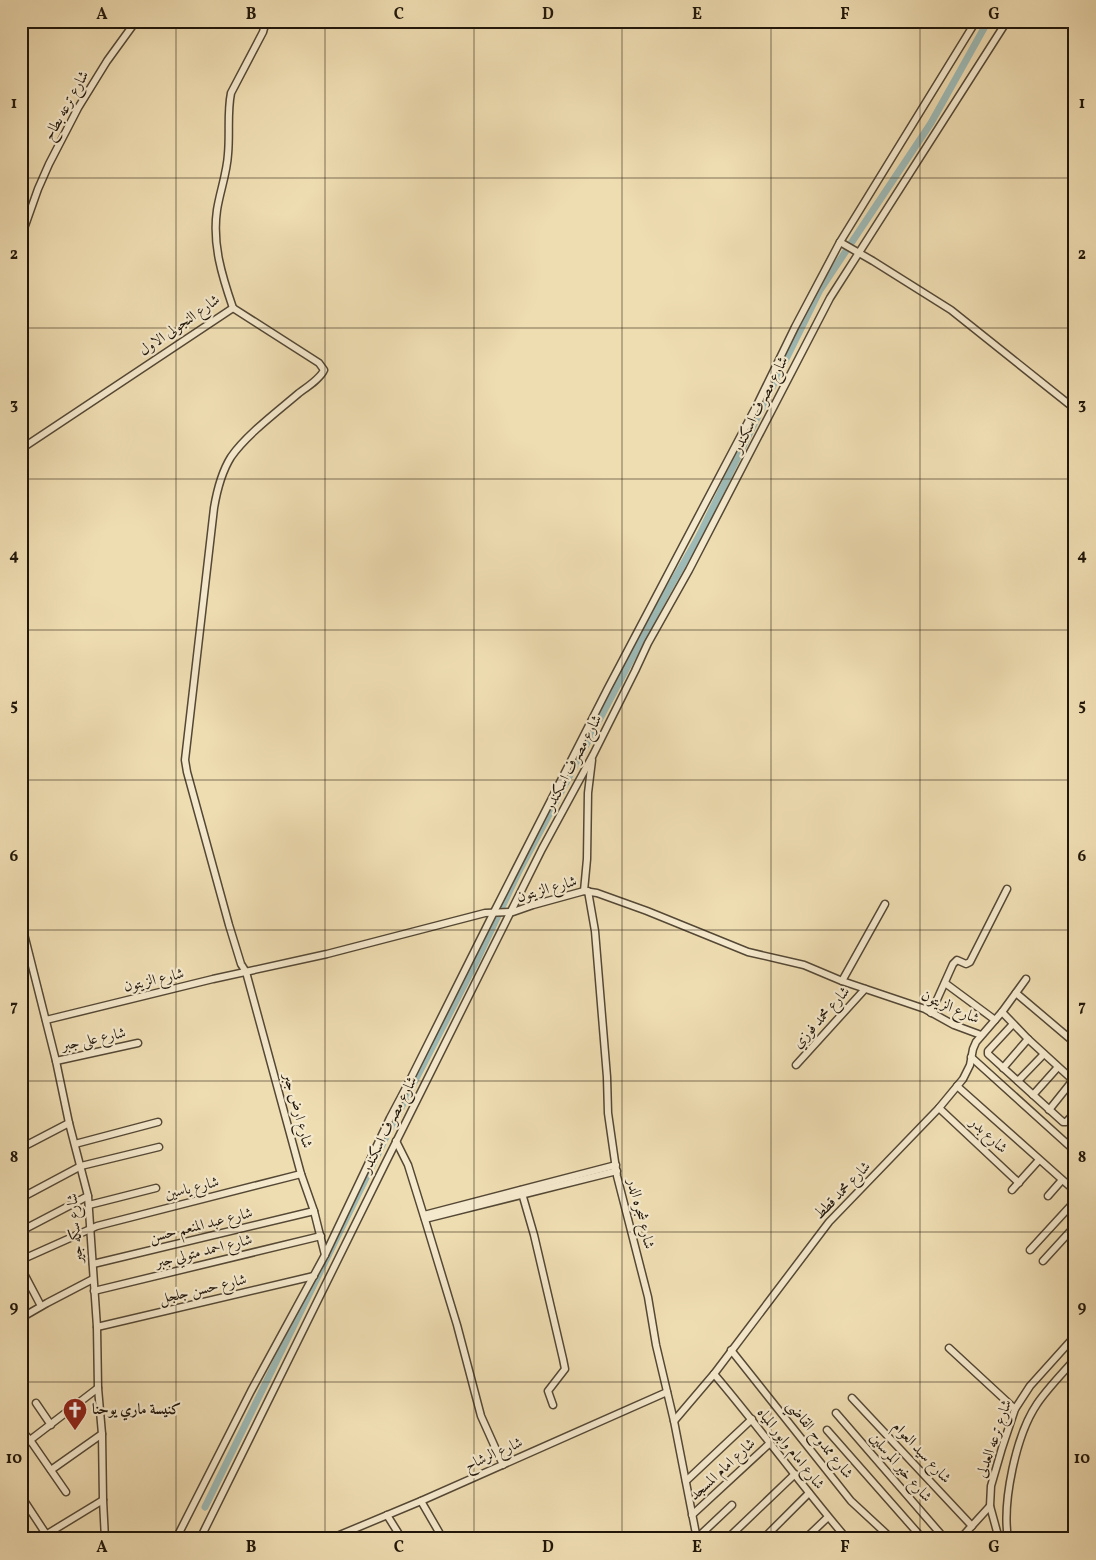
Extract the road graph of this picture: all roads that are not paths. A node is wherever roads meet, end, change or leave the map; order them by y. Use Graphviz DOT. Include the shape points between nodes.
graph roads {
  1 [pos="136,21"];
  2 [pos="266,21"];
  3 [pos="976,21"];
  4 [pos="1007,21"];
  5 [pos="21,237"];
  6 [pos="840,242"];
  7 [pos="859,253"];
  8 [pos="233,308"];
  9 [pos="1075,409"];
  10 [pos="21,449"];
  11 [pos="593,755"];
  12 [pos="1007,889"];
  13 [pos="586,891"];
  14 [pos="885,904"];
  15 [pos="494,912"];
  16 [pos="510,913"];
  17 [pos="21,922"];
  18 [pos="246,972"];
  19 [pos="1026,979"];
  20 [pos="842,981"];
  21 [pos="945,983"];
  22 [pos="865,989"];
  23 [pos="1016,994"];
  24 [pos="1002,1012"];
  25 [pos="931,1013"];
  26 [pos="46,1020"];
  27 [pos="995,1020"];
  28 [pos="1013,1024"];
  29 [pos="981,1035"];
  30 [pos="1028,1039"];
  31 [pos="138,1043"];
  32 [pos="1075,1043"];
  33 [pos="1044,1054"];
  34 [pos="971,1057"];
  35 [pos="56,1061"];
  36 [pos="796,1065"];
  37 [pos="1058,1067"];
  38 [pos="1002,1068"];
  39 [pos="1018,1081"];
  40 [pos="1074,1081"];
  41 [pos="957,1086"];
  42 [pos="1033,1095"];
  43 [pos="939,1108"];
  44 [pos="1049,1110"];
  45 [pos="1075,1113"];
  46 [pos="158,1122"];
  47 [pos="69,1123"];
  48 [pos="396,1141"];
  49 [pos="74,1144"];
  50 [pos="159,1147"];
  51 [pos="21,1148"];
  52 [pos="1075,1150"];
  53 [pos="1040,1160"];
  54 [pos="80,1166"];
  55 [pos="616,1168"];
  56 [pos="302,1174"];
  57 [pos="1062,1180"];
  58 [pos="1019,1183"];
  59 [pos="156,1188"];
  60 [pos="1012,1190"];
  61 [pos="1075,1191"];
  62 [pos="522,1192"];
  63 [pos="88,1196"];
  64 [pos="1048,1196"];
  65 [pos="21,1198"];
  66 [pos="1075,1201"];
  67 [pos="88,1205"];
  68 [pos="314,1211"];
  69 [pos="424,1217"];
  70 [pos="1075,1226"];
  71 [pos="90,1230"];
  72 [pos="21,1231"];
  73 [pos="321,1236"];
  74 [pos="1030,1250"];
  75 [pos="325,1255"];
  76 [pos="21,1260"];
  77 [pos="1043,1261"];
  78 [pos="93,1264"];
  79 [pos="21,1268"];
  80 [pos="314,1276"];
  81 [pos="93,1279"];
  82 [pos="94,1291"];
  83 [pos="41,1306"];
  84 [pos="21,1318"];
  85 [pos="97,1327"];
  86 [pos="1075,1336"];
  87 [pos="949,1348"];
  88 [pos="731,1350"];
  89 [pos="1075,1360"];
  90 [pos="714,1374"];
  91 [pos="98,1388"];
  92 [pos="667,1392"];
  93 [pos="852,1398"];
  94 [pos="36,1403"];
  95 [pos="553,1405"];
  96 [pos="1015,1409"];
  97 [pos="836,1413"];
  98 [pos="752,1419"];
  99 [pos="674,1422"];
  100 [pos="51,1425"];
  101 [pos="21,1430"];
  102 [pos="827,1430"];
  103 [pos="102,1434"];
  104 [pos="30,1440"];
  105 [pos="770,1443"];
  106 [pos="21,1447"];
  107 [pos="503,1464"];
  108 [pos="51,1470"];
  109 [pos="795,1474"];
  110 [pos="686,1481"];
  111 [pos="66,1492"];
  112 [pos="809,1493"];
  113 [pos="21,1496"];
  114 [pos="103,1500"];
  115 [pos="421,1501"];
  116 [pos="732,1504"];
  117 [pos="990,1506"];
  118 [pos="388,1515"];
  119 [pos="692,1515"];
  120 [pos="828,1517"];
  121 [pos="972,1526"];
  122 [pos="46,1534"];
  123 [pos="346,1536"];
  124 [pos="1008,1537"];
  125 [pos="697,1538"];
  126 [pos="844,1538"];
  127 [pos="998,1538"];
  128 [pos="39,1539"];
  129 [pos="105,1539"];
  130 [pos="176,1539"];
  131 [pos="200,1539"];
  132 [pos="330,1539"];
  133 [pos="402,1539"];
  134 [pos="443,1539"];
  135 [pos="727,1539"];
  136 [pos="763,1539"];
  137 [pos="805,1539"];
  138 [pos="892,1539"];
  139 [pos="923,1539"];
  140 [pos="945,1539"];
  141 [pos="960,1539"];
  1 -- 5 [label="street, شارع ترعه بطاح" via="106,61 78,108 49,164"];
  2 -- 8 [label="street, شارع النجولى الاول" via="229,102 227,168 217,209 216,239 222,276"];
  3 -- 6 [label="street, شارع مصرف اسكندر"];
  4 -- 7 [label="street, شارع مصرف اسكندر"];
  6 -- 7 [label="street"];
  6 -- 15 [label="street, شارع مصرف اسكندر"];
  7 -- 9 [label="street" via="951,310"];
  7 -- 11 [label="street, شارع مصرف اسكندر" via="830,298 689,570 648,642"];
  8 -- 10 [label="street, شارع النجولى الاول"];
  8 -- 18 [label="street, شارع ارض جبر" via="319,363 324,370 235,453 223,473 214,508 185,760 229,925"];
  11 -- 13 [label="street, شارع شجره الدر" via="588,794"];
  11 -- 16 [label="street, شارع مصرف اسكندر"];
  12 -- 21 [label="street" via="970,962 955,961"];
  13 -- 16 [label="street, شارع الزيتون"];
  13 -- 20 [label="street, شارع الزيتون" via="647,911 748,952 804,965"];
  13 -- 55 [label="street, شارع شجره الدر" via="595,931 608,1077 608,1113"];
  14 -- 20 [label="street"];
  15 -- 16 [label="street, شارع الزيتون"];
  15 -- 18 [label="street, شارع الزيتون"];
  15 -- 75 [label="street, شارع مصرف اسكندر"];
  16 -- 48 [label="street, شارع مصرف اسكندر"];
  17 -- 26 [label="street, شارع سكه جير"];
  18 -- 26 [label="street, شارع الزيتون"];
  18 -- 56 [label="street, شارع ارض جبر"];
  19 -- 23 [label="street, شارع محمد قطط"];
  20 -- 22 [label="street, شارع الزيتون"];
  21 -- 25 [label="street"];
  21 -- 27 [label="street"];
  22 -- 25 [label="street, شارع الزيتون"];
  22 -- 36 [label="street, شارع محمد فوزي"];
  23 -- 24 [label="street, شارع محمد قطط"];
  23 -- 32 [label="street"];
  24 -- 27 [label="street, شارع محمد قطط"];
  24 -- 28 [label="street"];
  25 -- 29 [label="street, شارع الزيتون"];
  26 -- 35 [label="street, شارع سكه جير"];
  27 -- 29 [label="street, شارع محمد قطط"];
  28 -- 30 [label="street"];
  28 -- 38 [label="street" via="988,1052"];
  29 -- 34 [label="street, شارع محمد قطط"];
  30 -- 33 [label="street"];
  30 -- 38 [label="street"];
  31 -- 35 [label="street, شارع على جبر"];
  33 -- 37 [label="street"];
  33 -- 39 [label="street"];
  34 -- 41 [label="street, شارع محمد قطط" via="967,1073"];
  34 -- 52 [label="street"];
  35 -- 47 [label="street, شارع سكه جير"];
  37 -- 40 [label="street"];
  37 -- 42 [label="street"];
  38 -- 39 [label="street"];
  39 -- 42 [label="street"];
  40 -- 44 [label="street"];
  41 -- 43 [label="street, شارع محمد قطط"];
  41 -- 53 [label="street"];
  42 -- 44 [label="street"];
  43 -- 58 [label="street, شارع بدر"];
  43 -- 88 [label="street, شارع محمد قطط" via="829,1222"];
  44 -- 45 [label="street" via="1064,1123"];
  46 -- 49 [label="street"];
  47 -- 49 [label="street, شارع سكه جير"];
  47 -- 51 [label="street"];
  48 -- 69 [label="street" via="408,1165"];
  48 -- 131 [label="street, شارع مصرف اسكندر"];
  49 -- 54 [label="street, شارع سكه جير"];
  50 -- 54 [label="street"];
  53 -- 57 [label="street"];
  53 -- 58 [label="street"];
  54 -- 63 [label="street, شارع سكه جير"];
  54 -- 65 [label="street"];
  55 -- 62 [label="street"];
  55 -- 92 [label="street, شارع شجره الدر" via="648,1297"];
  56 -- 68 [label="street, شارع ارض جبر"];
  56 -- 71 [label="street, شارع ياسين"];
  57 -- 61 [label="street"];
  57 -- 64 [label="street"];
  58 -- 60 [label="street"];
  59 -- 67 [label="street"];
  62 -- 69 [label="street"];
  62 -- 95 [label="street" via="564,1359 564,1369 548,1391"];
  63 -- 67 [label="street, شارع سكه جير"];
  63 -- 72 [label="street"];
  66 -- 74 [label="street"];
  67 -- 71 [label="street, شارع سكه جير"];
  68 -- 73 [label="street, شارع ارض جبر"];
  68 -- 78 [label="street, شارع عبد المنعم حسن"];
  69 -- 107 [label="street" via="482,1416"];
  70 -- 77 [label="street"];
  71 -- 76 [label="street, شارع ياسين"];
  71 -- 78 [label="street, شارع سكه جير"];
  73 -- 75 [label="street, شارع ارض جبر"];
  73 -- 82 [label="street, شارع احمد متولي جبر"];
  75 -- 80 [label="street, شارع مصرف اسكندر"];
  78 -- 81 [label="street, شارع سكه جير"];
  79 -- 83 [label="street"];
  80 -- 85 [label="street, شارع حسن جلجل"];
  80 -- 130 [label="street, شارع مصرف اسكندر"];
  81 -- 82 [label="street, شارع سكه جير"];
  81 -- 83 [label="street"];
  82 -- 85 [label="street, شارع سكه جير"];
  83 -- 84 [label="street"];
  85 -- 91 [label="street, شارع سكه جير"];
  86 -- 96 [label="street, شارع ترعه العدلى" via="1030,1386"];
  87 -- 96 [label="street"];
  88 -- 90 [label="street, شارع محمد قطط"];
  88 -- 138 [label="street, شارع ممدوح القاضي" via="851,1501"];
  89 -- 124 [label="street" via="1037,1404 1024,1428 1010,1484"];
  90 -- 98 [label="street, شارع امام وابور المياه"];
  90 -- 99 [label="street, شارع محمد قطط"];
  91 -- 100 [label="street"];
  91 -- 103 [label="street, شارع سكه جير"];
  92 -- 99 [label="street, شارع شجره الدر"];
  92 -- 107 [label="street, شارع الرشاح"];
  93 -- 121 [label="street, شارع سيد العوام"];
  94 -- 100 [label="street"];
  96 -- 117 [label="street, شارع ترعه العدلى" via="992,1481"];
  97 -- 140 [label="street, شارع خير المرسلين"];
  98 -- 105 [label="street, شارع امام وابور المياه"];
  98 -- 110 [label="street"];
  99 -- 110 [label="street, شارع شجره الدر"];
  100 -- 104 [label="street"];
  101 -- 104 [label="street"];
  102 -- 139 [label="street"];
  103 -- 108 [label="street"];
  103 -- 114 [label="street, شارع سكه جير"];
  104 -- 106 [label="street"];
  104 -- 108 [label="street"];
  105 -- 109 [label="street, شارع امام وابور المياه"];
  105 -- 119 [label="street, شارع امام المسجد"];
  107 -- 115 [label="street, شارع الرشاح"];
  108 -- 111 [label="street"];
  109 -- 112 [label="street, شارع امام وابور المياه"];
  109 -- 135 [label="street"];
  110 -- 119 [label="street, شارع شجره الدر"];
  112 -- 120 [label="street, شارع امام وابور المياه"];
  112 -- 136 [label="street"];
  113 -- 122 [label="street"];
  114 -- 122 [label="street"];
  114 -- 129 [label="street, شارع سكه جير"];
  115 -- 118 [label="street, شارع الرشاح"];
  115 -- 134 [label="street"];
  116 -- 125 [label="street"];
  117 -- 121 [label="street"];
  117 -- 127 [label="street, شارع ترعه العدلى"];
  118 -- 123 [label="street, شارع الرشاح"];
  118 -- 133 [label="street"];
  119 -- 125 [label="street, شارع شجره الدر"];
  120 -- 126 [label="street, شارع امام وابور المياه"];
  120 -- 137 [label="street"];
  121 -- 141 [label="street"];
  122 -- 128 [label="street"];
  123 -- 132 [label="street, شارع الرشاح"];
  124 -- 127 [label="street"];
}
